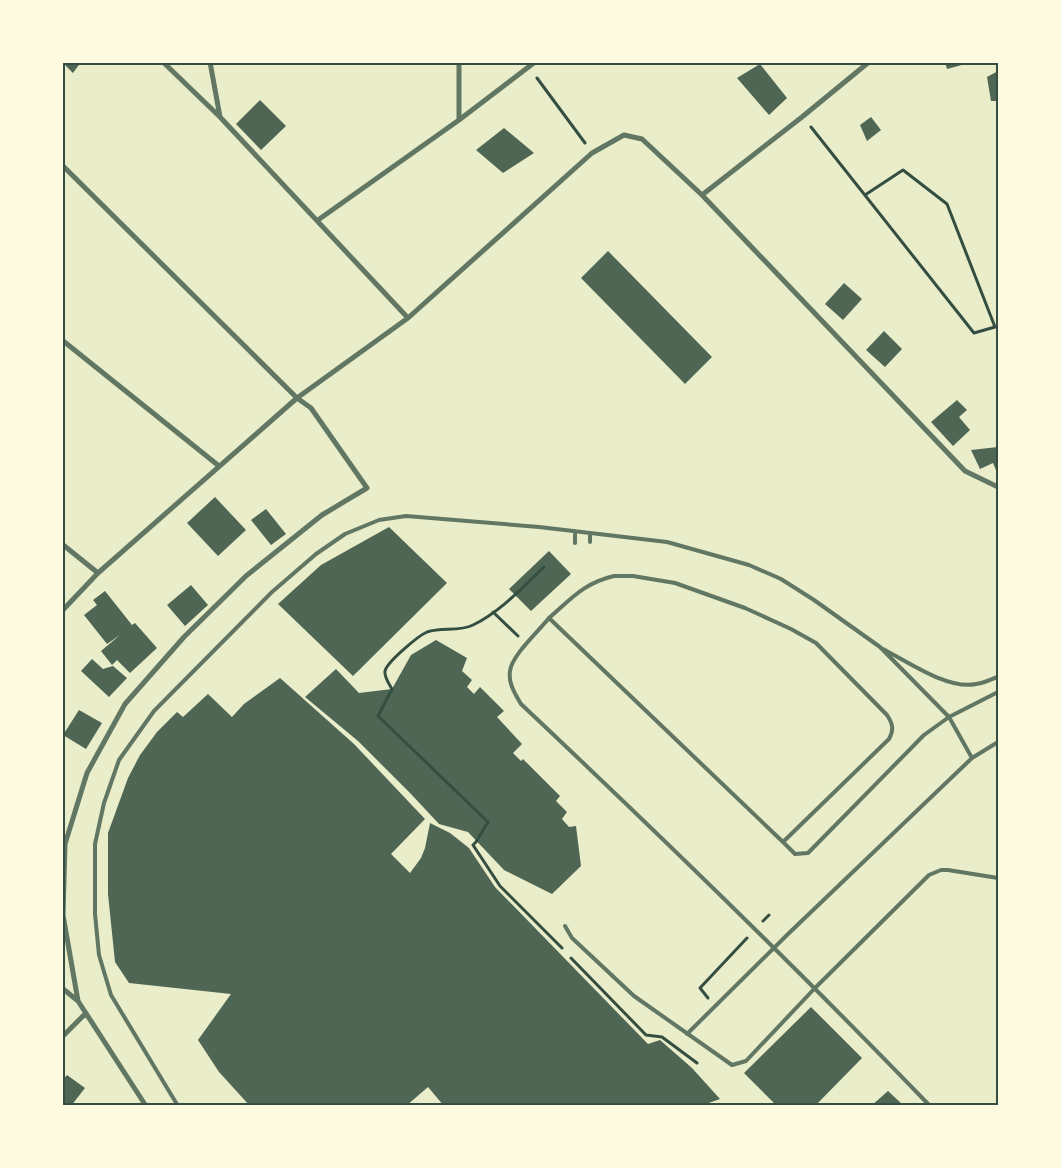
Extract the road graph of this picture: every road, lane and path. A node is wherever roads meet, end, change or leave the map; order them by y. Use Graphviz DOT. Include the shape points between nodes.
graph roads {
  1 [pos="163,62"];
  2 [pos="210,62"];
  3 [pos="459,62"];
  4 [pos="536,62"];
  5 [pos="869,62"];
  6 [pos="529,67"];
  7 [pos="802,117"];
  8 [pos="220,118"];
  9 [pos="459,120"];
  10 [pos="592,153"];
  11 [pos="62,165"];
  12 [pos="702,195"];
  13 [pos="865,195"];
  14 [pos="318,220"];
  15 [pos="408,318"];
  16 [pos="62,340"];
  17 [pos="297,398"];
  18 [pos="219,466"];
  19 [pos="998,487"];
  20 [pos="575,531"];
  21 [pos="590,533"];
  22 [pos="590,542"];
  23 [pos="575,543"];
  24 [pos="62,544"];
  25 [pos="544,567"];
  26 [pos="98,573"];
  27 [pos="62,611"];
  28 [pos="493,612"];
  29 [pos="549,618"];
  30 [pos="526,645"];
  31 [pos="880,647"];
  32 [pos="998,677"];
  33 [pos="998,692"];
  34 [pos="949,718"];
  35 [pos="998,742"];
  36 [pos="972,758"];
  37 [pos="783,842"];
  38 [pos="998,878"];
  39 [pos="769,915"];
  40 [pos="762,921"];
  41 [pos="565,926"];
  42 [pos="750,935"];
  43 [pos="773,949"];
  44 [pos="62,988"];
  45 [pos="815,988"];
  46 [pos="78,1001"];
  47 [pos="715,1006"];
  48 [pos="86,1013"];
  49 [pos="687,1034"];
  50 [pos="62,1037"];
  51 [pos="697,1063"];
  52 [pos="146,1106"];
  53 [pos="178,1106"];
  54 [pos="930,1106"];
  1 -- 8 [label="street"];
  2 -- 8 [label="street"];
  3 -- 9 [label="street"];
  4 -- 6 [label="street"];
  5 -- 7 [label="street"];
  6 -- 9 [label="street"];
  6 -- 10 [label="path"];
  7 -- 12 [label="street"];
  7 -- 13 [label="path"];
  8 -- 14 [label="street"];
  9 -- 14 [label="street"];
  10 -- 12 [label="street" via="624,135 642,139"];
  10 -- 15 [label="street"];
  11 -- 17 [label="street"];
  12 -- 19 [label="street" via="965,471"];
  13 -- 13 [label="path" via="903,170 947,204 995,327 974,333"];
  14 -- 15 [label="street"];
  15 -- 17 [label="street"];
  16 -- 18 [label="street"];
  17 -- 18 [label="street"];
  17 -- 46 [label="street" via="311,408 367,488 322,515 246,576 184,637 121,712 87,773 65,844 63,915"];
  18 -- 26 [label="street"];
  20 -- 21 [label="lane"];
  20 -- 23 [label="lane"];
  20 -- 53 [label="lane" via="406,516 379,520 346,534 316,554 272,592 154,711 119,760 104,803 95,844 95,914 99,955 111,995"];
  21 -- 22 [label="lane"];
  21 -- 31 [label="lane" via="667,542 748,565 814,600"];
  24 -- 26 [label="street"];
  25 -- 28 [label="path"];
  26 -- 27 [label="street"];
  28 -- 30 [label="path"];
  28 -- 51 [label="path" via="472,626 436,630 418,637 387,666 385,677 392,689 378,716 488,822 473,845 500,886 646,1035 662,1037"];
  29 -- 30 [label="lane"];
  29 -- 37 [label="lane"];
  29 -- 37 [label="lane" via="592,582 614,576 633,576 676,583 702,592 745,608 816,643 887,715 893,726 892,733"];
  30 -- 43 [label="lane" via="516,656 509,673 512,689 521,704"];
  31 -- 32 [label="lane" via="953,683 976,684"];
  31 -- 34 [label="lane"];
  33 -- 34 [label="lane"];
  34 -- 36 [label="lane"];
  34 -- 37 [label="lane" via="924,735 808,852 795,854"];
  35 -- 36 [label="lane"];
  36 -- 43 [label="lane"];
  38 -- 45 [label="lane" via="948,870 929,875"];
  39 -- 40 [label="path"];
  41 -- 49 [label="lane" via="572,938 634,996"];
  42 -- 47 [label="path" via="700,988"];
  43 -- 45 [label="lane"];
  43 -- 47 [label="lane"];
  44 -- 46 [label="street"];
  45 -- 49 [label="lane" via="746,1061 739,1064 732,1065"];
  45 -- 54 [label="lane"];
  46 -- 48 [label="street"];
  47 -- 49 [label="lane"];
  48 -- 50 [label="street"];
  48 -- 52 [label="street"];
}
